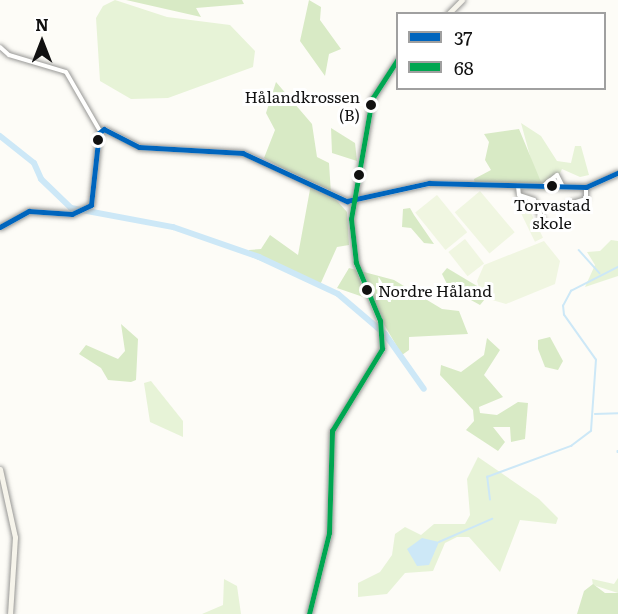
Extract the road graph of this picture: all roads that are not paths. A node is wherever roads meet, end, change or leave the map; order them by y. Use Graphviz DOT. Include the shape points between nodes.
graph roads {
  1 [pos="462,0"];
  2 [pos="450,12"];
  3 [pos="0,47"];
  4 [pos="396,62"];
  5 [pos="100,130"];
  6 [pos="618,173"];
  7 [pos="518,186"];
  8 [pos="542,186"];
  9 [pos="563,187"];
  10 [pos="586,187"];
  11 [pos="354,200"];
  12 [pos="569,204"];
  13 [pos="544,223"];
  14 [pos="0,227"];
  15 [pos="0,469"];
  16 [pos="10,614"];
  17 [pos="309,614"];
  1 -- 2 [label="main road"];
  3 -- 5 [label="street" via="9,55 66,72"];
  4 -- 11 [label="main road" via="372,99"];
  5 -- 11 [label="main road" via="139,147 243,153 336,199"];
  5 -- 14 [label="main road" via="91,204 72,214 29,211"];
  6 -- 10 [label="main road"];
  7 -- 8 [label="main road"];
  7 -- 11 [label="main road" via="424,183"];
  7 -- 13 [label="street" via="519,195 534,200"];
  8 -- 9 [label="main road"];
  8 -- 9 [label="street" via="556,176"];
  9 -- 10 [label="main road"];
  10 -- 12 [label="street" via="586,198"];
  11 -- 17 [label="main road" via="354,254 380,321 382,344 375,368 343,408 332,431 329,534"];
  15 -- 16 [label="main road" via="15,544"];
}
